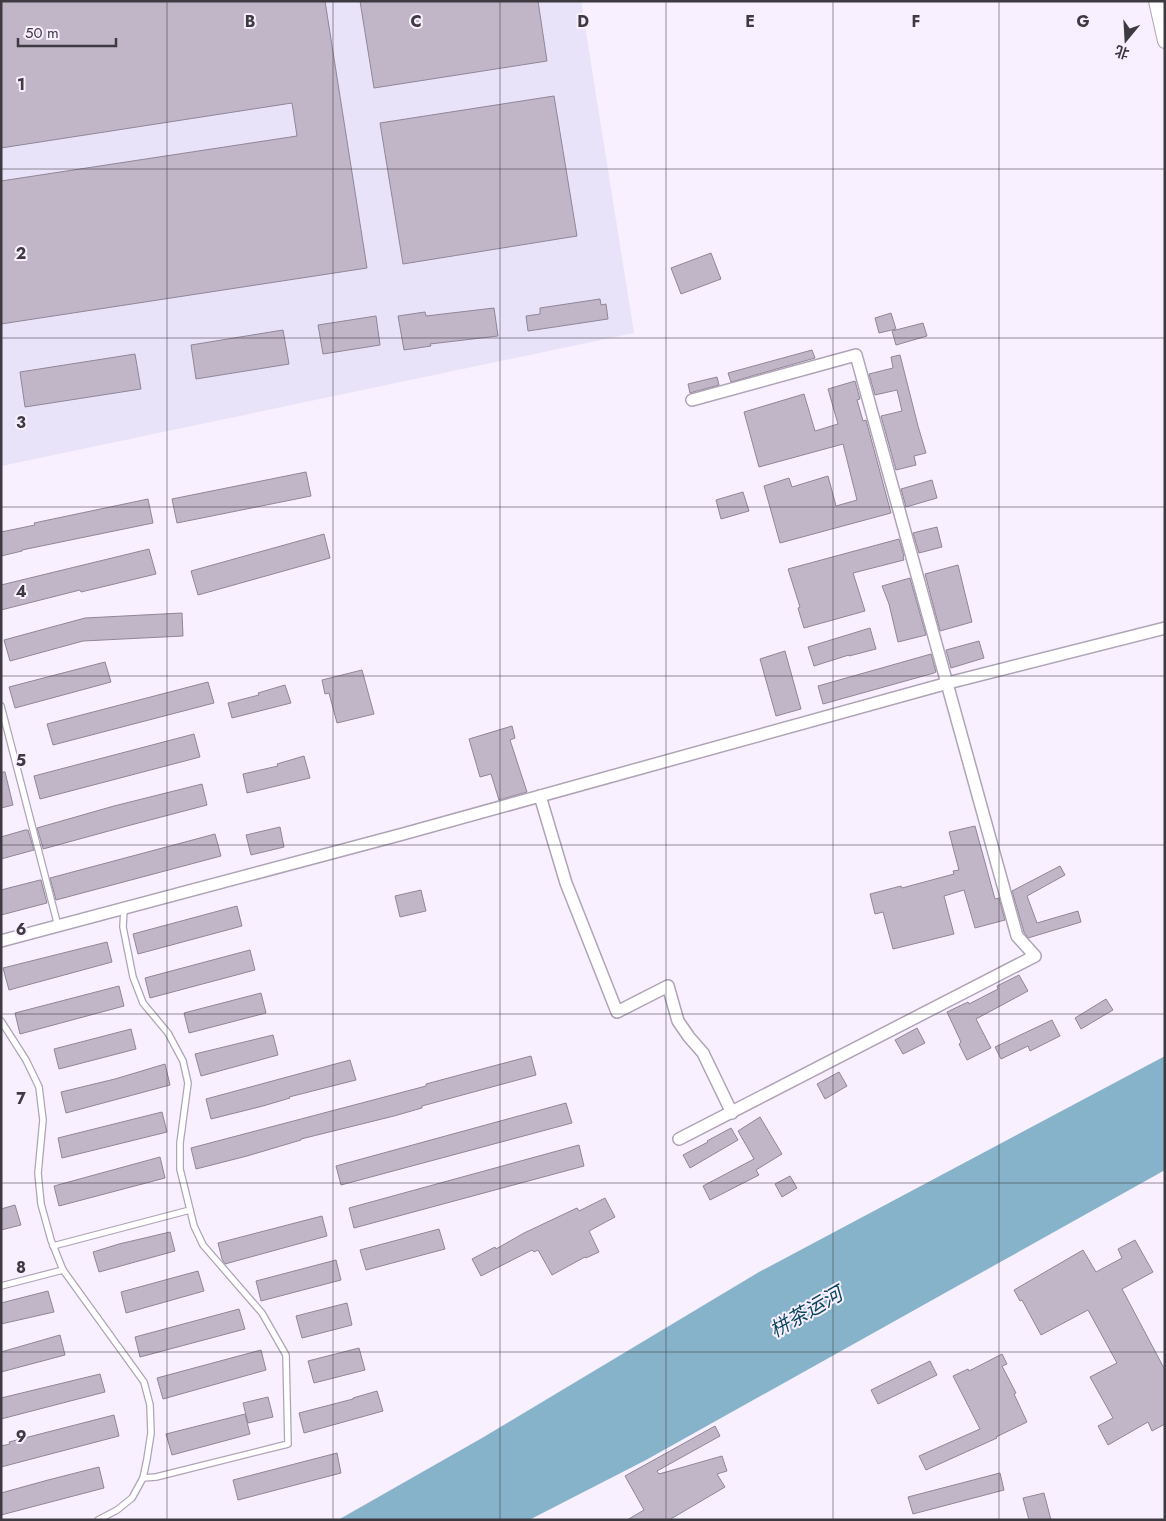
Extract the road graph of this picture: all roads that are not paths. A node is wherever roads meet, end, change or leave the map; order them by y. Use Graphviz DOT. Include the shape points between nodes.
graph roads {
  1 [pos="1156,1"];
  2 [pos="1165,41"];
  3 [pos="692,400"];
  4 [pos="1165,628"];
  5 [pos="948,683"];
  6 [pos="1,706"];
  7 [pos="540,796"];
  8 [pos="124,909"];
  9 [pos="58,926"];
  10 [pos="1,941"];
  11 [pos="1,1021"];
  12 [pos="732,1113"];
  13 [pos="679,1139"];
  14 [pos="190,1210"];
  15 [pos="53,1246"];
  16 [pos="63,1270"];
  17 [pos="1,1286"];
  18 [pos="143,1478"];
  19 [pos="98,1520"];
  1 -- 2 [label="street"];
  3 -- 5 [label="street" via="856,355"];
  4 -- 5 [label="street"];
  5 -- 7 [label="street"];
  5 -- 12 [label="street" via="1024,962"];
  6 -- 9 [label="lane"];
  7 -- 8 [label="street"];
  7 -- 12 [label="street" via="566,883 617,1012 668,986 678,1021 703,1054"];
  8 -- 9 [label="street"];
  8 -- 14 [label="lane" via="123,927 133,978 143,1003 168,1033 183,1061 188,1083 180,1169"];
  9 -- 10 [label="street"];
  11 -- 15 [label="lane" via="39,1087 43,1120 38,1173 41,1204"];
  12 -- 13 [label="street"];
  14 -- 15 [label="lane"];
  14 -- 18 [label="lane" via="203,1245 262,1313 286,1355 288,1444"];
  15 -- 16 [label="lane"];
  16 -- 17 [label="lane"];
  16 -- 18 [label="lane" via="144,1382 150,1406 151,1433"];
  18 -- 19 [label="lane" via="132,1498"];
}
